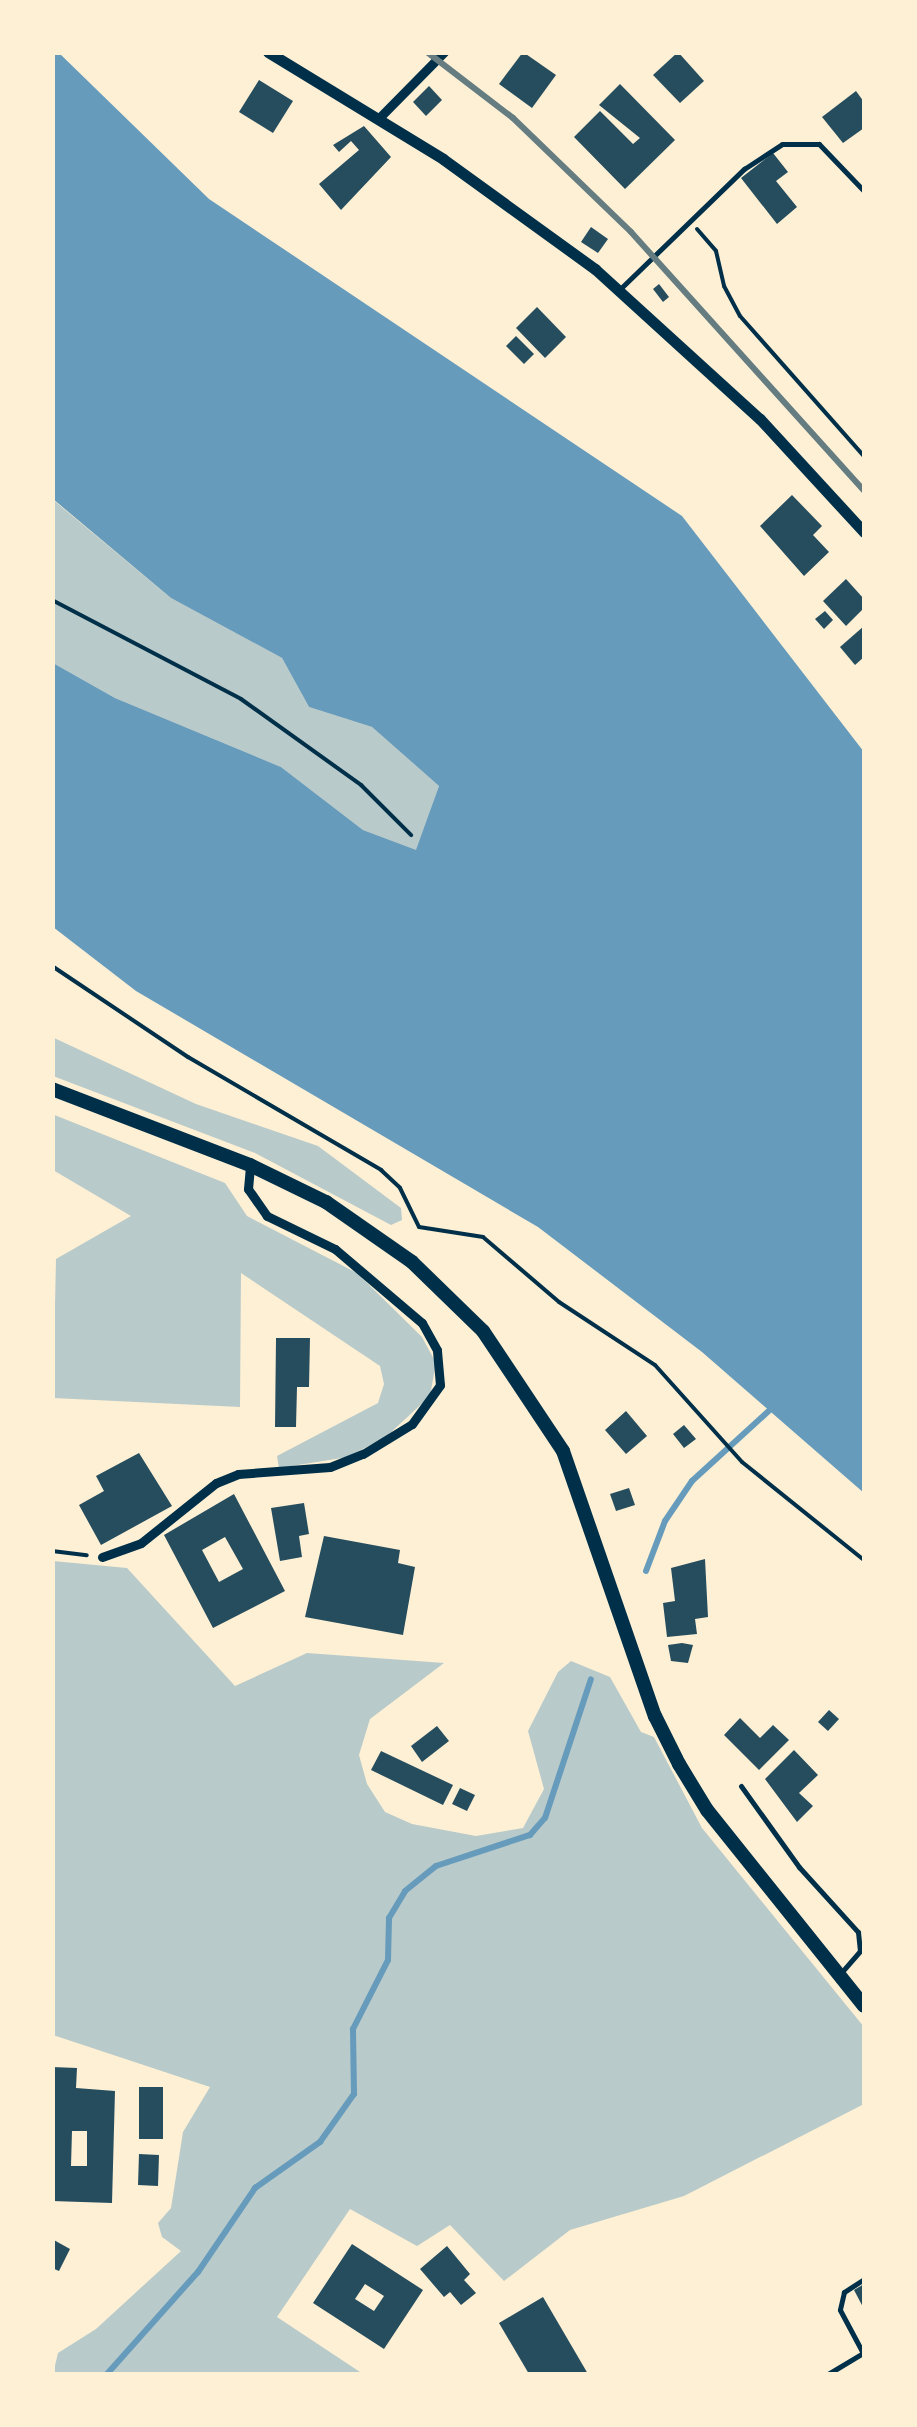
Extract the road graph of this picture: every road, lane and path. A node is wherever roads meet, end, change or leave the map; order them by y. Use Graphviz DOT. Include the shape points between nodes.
graph roads {
  1 [pos="268,52"];
  2 [pos="444,52"];
  3 [pos="378,118"];
  4 [pos="864,191"];
  5 [pos="691,222"];
  6 [pos="620,290"];
  7 [pos="864,456"];
  8 [pos="864,532"];
  9 [pos="52,600"];
  10 [pos="412,835"];
  11 [pos="52,966"];
  12 [pos="52,1089"];
  13 [pos="250,1165"];
  14 [pos="52,1551"];
  15 [pos="102,1557"];
  16 [pos="864,1560"];
  17 [pos="740,1786"];
  18 [pos="841,1973"];
  19 [pos="864,2006"];
  20 [pos="864,2279"];
  21 [pos="864,2354"];
  22 [pos="828,2374"];
  1 -- 3 [label="street"];
  2 -- 3 [label="street"];
  3 -- 6 [label="street" via="498,196"];
  4 -- 5 [label="lane" via="819,144 782,144 744,169"];
  5 -- 6 [label="lane"];
  5 -- 7 [label="path" via="716,251 740,316"];
  6 -- 8 [label="street" via="760,419"];
  9 -- 10 [label="path" via="241,699 361,785"];
  11 -- 16 [label="path" via="188,1056 382,1170 400,1188 419,1226 483,1237 559,1302 655,1365 742,1462"];
  12 -- 13 [label="main road"];
  13 -- 15 [label="street" via="248,1189 268,1216 335,1249 422,1322 437,1350 440,1384 412,1424 363,1454 330,1467 238,1474 216,1483 141,1543"];
  13 -- 18 [label="main road" via="326,1202 412,1262 483,1331 515,1374 583,1497 656,1716 679,1764 718,1825"];
  14 -- 15 [label="path"];
  17 -- 18 [label="lane" via="798,1867 858,1932 860,1951"];
  18 -- 19 [label="main road"];
  20 -- 21 [label="lane" via="844,2292 840,2310"];
  21 -- 22 [label="lane"];
}
